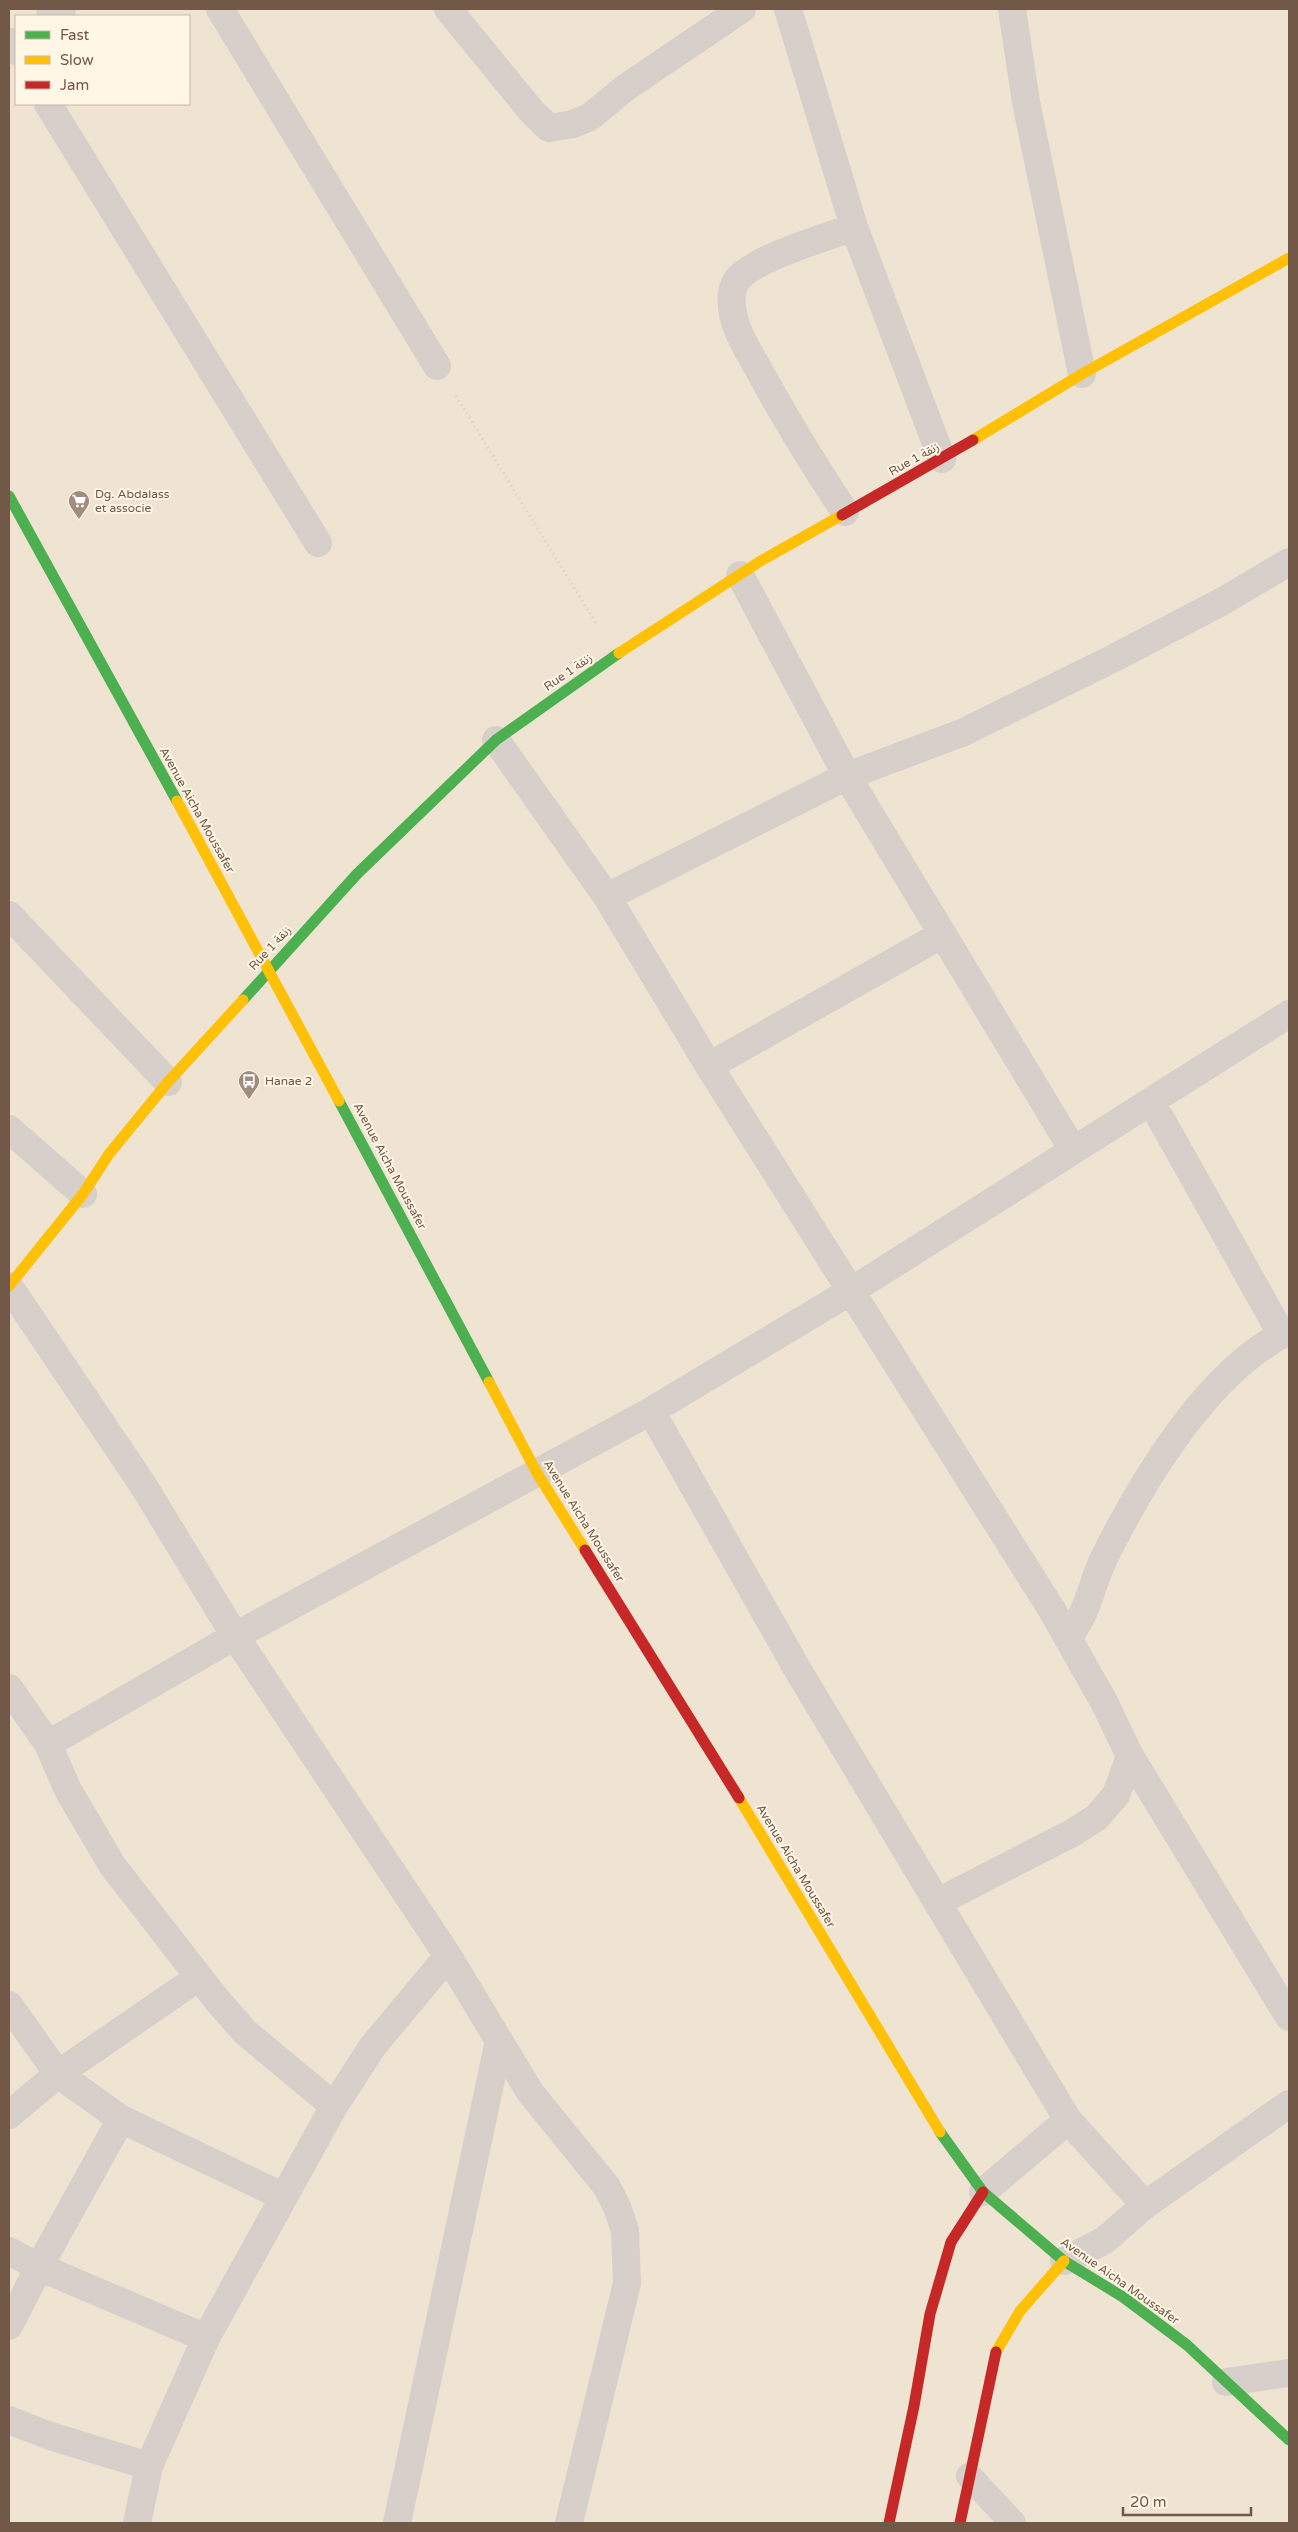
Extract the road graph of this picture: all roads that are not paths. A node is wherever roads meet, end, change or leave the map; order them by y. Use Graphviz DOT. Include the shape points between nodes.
graph roads {
  1 [pos="220,9"];
  2 [pos="448,9"];
  3 [pos="742,9"];
  4 [pos="788,9"];
  5 [pos="1012,9"];
  6 [pos="49,105"];
  7 [pos="854,227"];
  8 [pos="1289,258"];
  9 [pos="437,366"];
  10 [pos="1082,374"];
  11 [pos="942,459"];
  12 [pos="9,496"];
  13 [pos="845,512"];
  14 [pos="318,543"];
  15 [pos="1289,562"];
  16 [pos="740,575"];
  17 [pos="496,740"];
  18 [pos="848,776"];
  19 [pos="607,897"];
  20 [pos="9,914"];
  21 [pos="943,934"];
  22 [pos="269,968"];
  23 [pos="1289,1014"];
  24 [pos="709,1066"];
  25 [pos="168,1082"];
  26 [pos="1152,1102"];
  27 [pos="9,1129"];
  28 [pos="1073,1150"];
  29 [pos="83,1194"];
  30 [pos="9,1286"];
  31 [pos="851,1291"];
  32 [pos="1285,1333"];
  33 [pos="651,1411"];
  34 [pos="538,1473"];
  35 [pos="235,1636"];
  36 [pos="1068,1639"];
  37 [pos="9,1688"];
  38 [pos="48,1744"];
  39 [pos="1130,1756"];
  40 [pos="938,1902"];
  41 [pos="448,1956"];
  42 [pos="199,1977"];
  43 [pos="9,2005"];
  44 [pos="1289,2017"];
  45 [pos="499,2041"];
  46 [pos="58,2074"];
  47 [pos="1289,2104"];
  48 [pos="334,2106"];
  49 [pos="9,2115"];
  50 [pos="121,2119"];
  51 [pos="1068,2120"];
  52 [pos="983,2192"];
  53 [pos="284,2197"];
  54 [pos="1145,2205"];
  55 [pos="9,2251"];
  56 [pos="1064,2261"];
  57 [pos="39,2267"];
  58 [pos="9,2326"];
  59 [pos="206,2338"];
  60 [pos="1289,2373"];
  61 [pos="1226,2382"];
  62 [pos="9,2420"];
  63 [pos="1289,2440"];
  64 [pos="149,2466"];
  65 [pos="970,2476"];
  66 [pos="137,2523"];
  67 [pos="397,2523"];
  68 [pos="569,2523"];
  69 [pos="889,2523"];
  70 [pos="960,2523"];
  71 [pos="1013,2523"];
  1 -- 9 [label="street"];
  2 -- 3 [label="street" via="532,113 549,128 590,117 625,88"];
  4 -- 7 [label="street"];
  5 -- 10 [label="street" via="1026,102"];
  6 -- 14 [label="street"];
  7 -- 11 [label="street"];
  7 -- 13 [label="street" via="746,271 734,287 732,296 737,327 745,344 799,444"];
  8 -- 10 [label="street, Rue 1 زنقة"];
  10 -- 11 [label="street, Rue 1 زنقة"];
  11 -- 13 [label="street, Rue 1 زنقة"];
  12 -- 22 [label="street, Avenue Aicha Moussafer"];
  13 -- 16 [label="street, Rue 1 زنقة"];
  15 -- 18 [label="street" via="1223,601 964,732"];
  16 -- 17 [label="street, Rue 1 زنقة" via="616,655"];
  16 -- 18 [label="street"];
  17 -- 19 [label="street"];
  17 -- 22 [label="street, Rue 1 زنقة" via="357,874"];
  18 -- 19 [label="street"];
  18 -- 21 [label="street"];
  19 -- 24 [label="street"];
  20 -- 25 [label="street"];
  21 -- 24 [label="street"];
  21 -- 28 [label="street"];
  22 -- 25 [label="street, Rue 1 زنقة"];
  22 -- 34 [label="street, Avenue Aicha Moussafer"];
  23 -- 26 [label="street"];
  24 -- 31 [label="street"];
  25 -- 29 [label="street, Rue 1 زنقة" via="109,1154"];
  26 -- 28 [label="street"];
  26 -- 32 [label="street"];
  27 -- 29 [label="street"];
  28 -- 31 [label="street"];
  29 -- 30 [label="street, Rue 1 زنقة"];
  30 -- 35 [label="street" via="143,1485"];
  31 -- 33 [label="street"];
  31 -- 36 [label="street"];
  32 -- 36 [label="street" via="1225,1378 1149,1476 1103,1560 1083,1613"];
  33 -- 34 [label="street"];
  33 -- 40 [label="street" via="800,1672"];
  34 -- 35 [label="street"];
  34 -- 52 [label="street, Avenue Aicha Moussafer" via="724,1773 946,2142"];
  35 -- 38 [label="street"];
  35 -- 41 [label="street"];
  36 -- 39 [label="street"];
  37 -- 38 [label="street"];
  38 -- 42 [label="street" via="68,1790 112,1865"];
  39 -- 40 [label="street" via="1116,1795 1097,1817"];
  39 -- 44 [label="street"];
  40 -- 51 [label="street"];
  41 -- 45 [label="street"];
  41 -- 48 [label="street" via="373,2046"];
  42 -- 46 [label="street"];
  42 -- 48 [label="street" via="246,2032"];
  43 -- 46 [label="street"];
  45 -- 67 [label="street"];
  45 -- 68 [label="street" via="530,2092 606,2187 625,2231 627,2282"];
  46 -- 49 [label="street"];
  46 -- 50 [label="street"];
  47 -- 54 [label="street"];
  48 -- 53 [label="street"];
  50 -- 53 [label="street"];
  50 -- 57 [label="street"];
  51 -- 52 [label="street"];
  51 -- 54 [label="street"];
  52 -- 56 [label="street, Avenue Aicha Moussafer"];
  52 -- 69 [label="street" via="951,2242 930,2314"];
  53 -- 59 [label="street"];
  54 -- 56 [label="street" via="1106,2240"];
  55 -- 57 [label="street"];
  56 -- 61 [label="street, Avenue Aicha Moussafer" via="1123,2297 1187,2345"];
  56 -- 65 [label="street" via="1020,2311 997,2349"];
  57 -- 58 [label="street"];
  57 -- 59 [label="street"];
  59 -- 64 [label="street"];
  60 -- 61 [label="street"];
  61 -- 63 [label="street, Avenue Aicha Moussafer"];
  62 -- 64 [label="street"];
  64 -- 66 [label="street"];
  65 -- 70 [label="street"];
  65 -- 71 [label="lane"];
}
